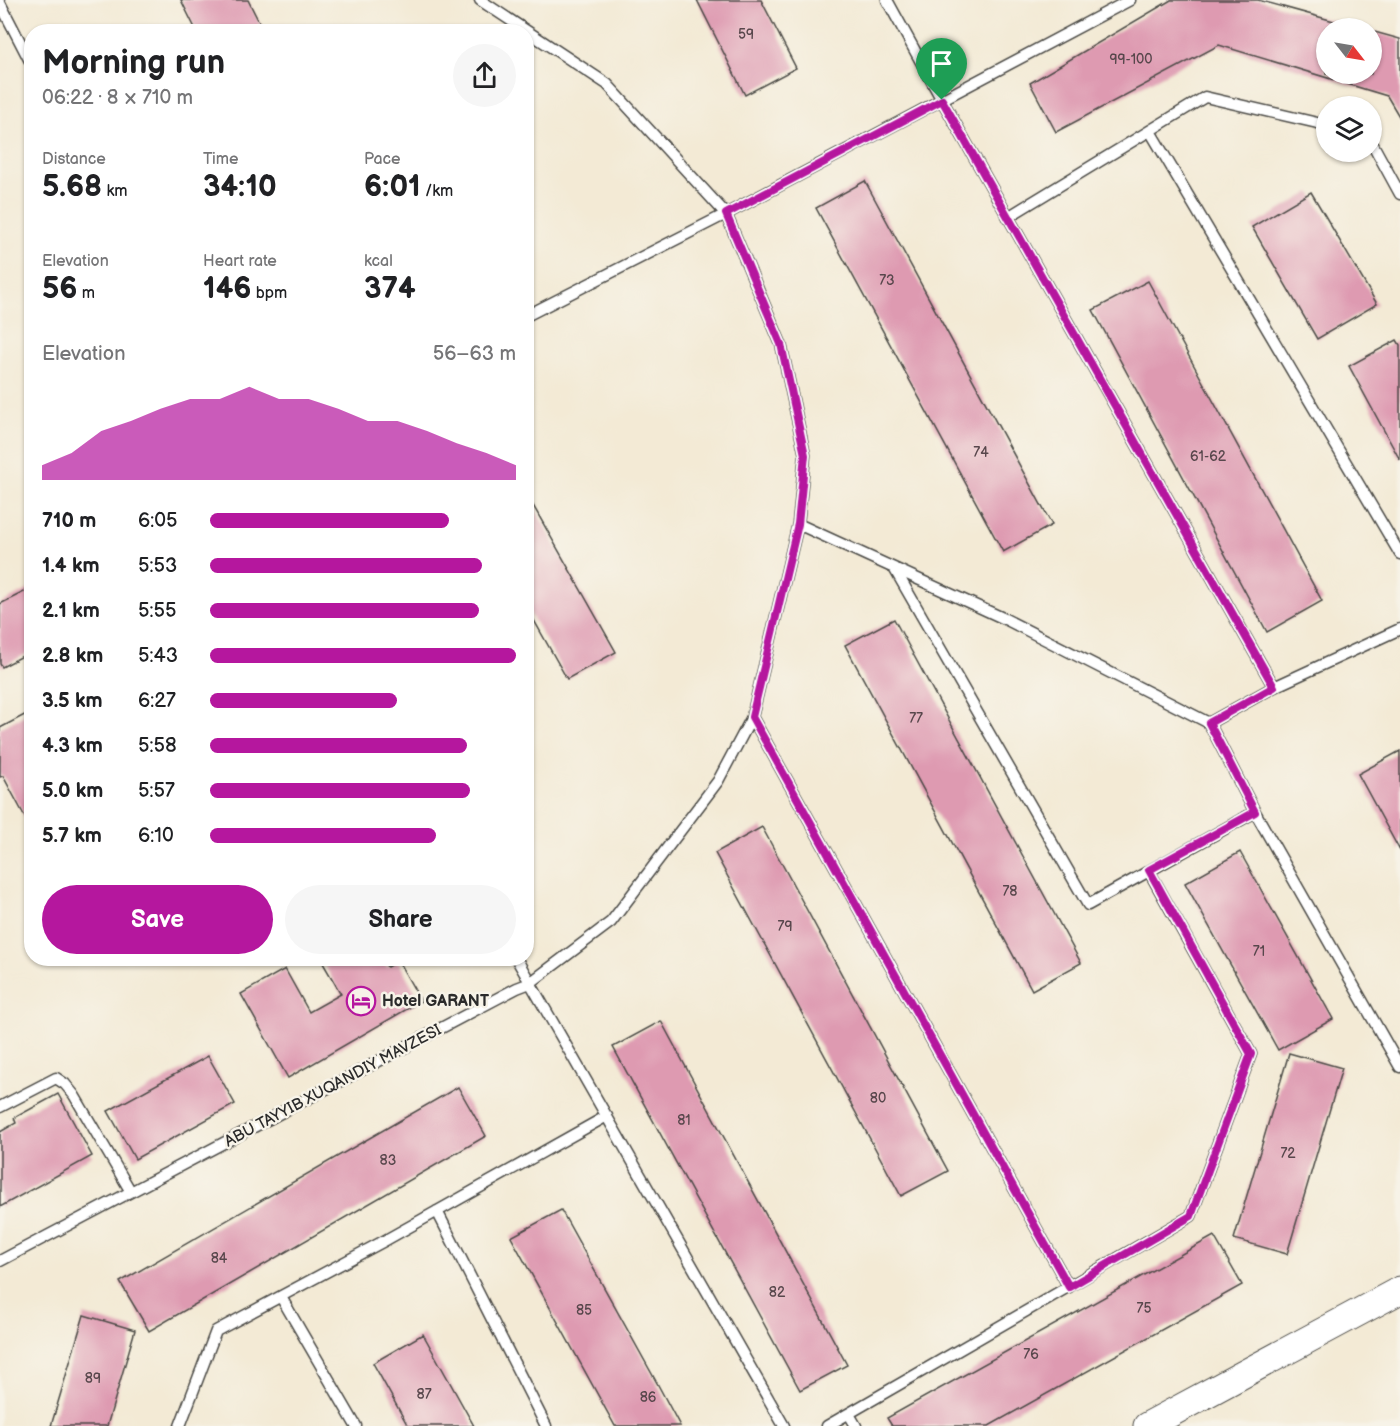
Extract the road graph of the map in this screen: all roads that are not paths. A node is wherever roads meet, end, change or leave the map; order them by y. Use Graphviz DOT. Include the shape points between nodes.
graph roads {
  1 [pos="480,0"];
  2 [pos="887,0"];
  3 [pos="1130,0"];
  4 [pos="0,3"];
  5 [pos="516,24"];
  6 [pos="534,36"];
  7 [pos="24,50"];
  8 [pos="942,100"];
  9 [pos="1316,123"];
  10 [pos="1150,131"];
  11 [pos="1382,161"];
  12 [pos="1400,194"];
  13 [pos="726,214"];
  14 [pos="1008,217"];
  15 [pos="534,312"];
  16 [pos="798,524"];
  17 [pos="1400,554"];
  18 [pos="894,568"];
  19 [pos="1400,629"];
  20 [pos="1274,687"];
  21 [pos="752,717"];
  22 [pos="1209,723"];
  23 [pos="1255,812"];
  24 [pos="1149,870"];
  25 [pos="520,966"];
  26 [pos="530,983"];
  27 [pos="1400,1067"];
  28 [pos="0,1107"];
  29 [pos="607,1116"];
  30 [pos="131,1192"];
  31 [pos="437,1211"];
  32 [pos="0,1261"];
  33 [pos="1069,1287"];
  34 [pos="1400,1290"];
  35 [pos="281,1297"];
  36 [pos="849,1414"];
  37 [pos="180,1426"];
  38 [pos="356,1426"];
  39 [pos="546,1426"];
  40 [pos="784,1426"];
  41 [pos="827,1426"];
  42 [pos="856,1426"];
  43 [pos="1147,1426"];
  1 -- 5 [label="lane, ABU TAYYIB XUQANDIY MAVZESI"];
  2 -- 8 [label="lane"];
  3 -- 8 [label="lane"];
  4 -- 7 [label="lane"];
  6 -- 13 [label="lane, ABU TAYYIB XUQANDIY MAVZESI" via="607,84"];
  8 -- 13 [label="lane"];
  8 -- 14 [label="lane"];
  9 -- 10 [label="lane" via="1205,97"];
  10 -- 14 [label="lane"];
  10 -- 17 [label="lane"];
  11 -- 12 [label="lane"];
  13 -- 15 [label="lane"];
  13 -- 16 [label="lane, ABU TAYYIB XUQANDIY MAVZESI" via="781,344 805,455"];
  14 -- 20 [label="lane"];
  16 -- 18 [label="lane"];
  16 -- 21 [label="lane, ABU TAYYIB XUQANDIY MAVZESI"];
  18 -- 22 [label="lane" via="1005,619"];
  18 -- 24 [label="lane" via="1088,905"];
  19 -- 20 [label="lane"];
  20 -- 22 [label="lane"];
  21 -- 26 [label="lane, ABU TAYYIB XUQANDIY MAVZESI" via="718,781 611,922"];
  21 -- 33 [label="lane"];
  22 -- 23 [label="lane"];
  23 -- 24 [label="lane"];
  23 -- 27 [label="lane"];
  24 -- 33 [label="lane" via="1251,1054 1191,1216"];
  25 -- 26 [label="lane"];
  26 -- 29 [label="lane"];
  26 -- 30 [label="lane, ABU TAYYIB XUQANDIY MAVZESI"];
  28 -- 30 [label="lane" via="56,1078 74,1095"];
  29 -- 31 [label="lane"];
  29 -- 40 [label="lane"];
  30 -- 32 [label="lane, ABU TAYYIB XUQANDIY MAVZESI"];
  31 -- 35 [label="lane"];
  31 -- 39 [label="lane"];
  33 -- 36 [label="lane"];
  34 -- 43 [label="street"];
  35 -- 37 [label="lane" via="216,1331"];
  35 -- 38 [label="lane"];
  36 -- 41 [label="lane"];
  36 -- 42 [label="lane"];
}
